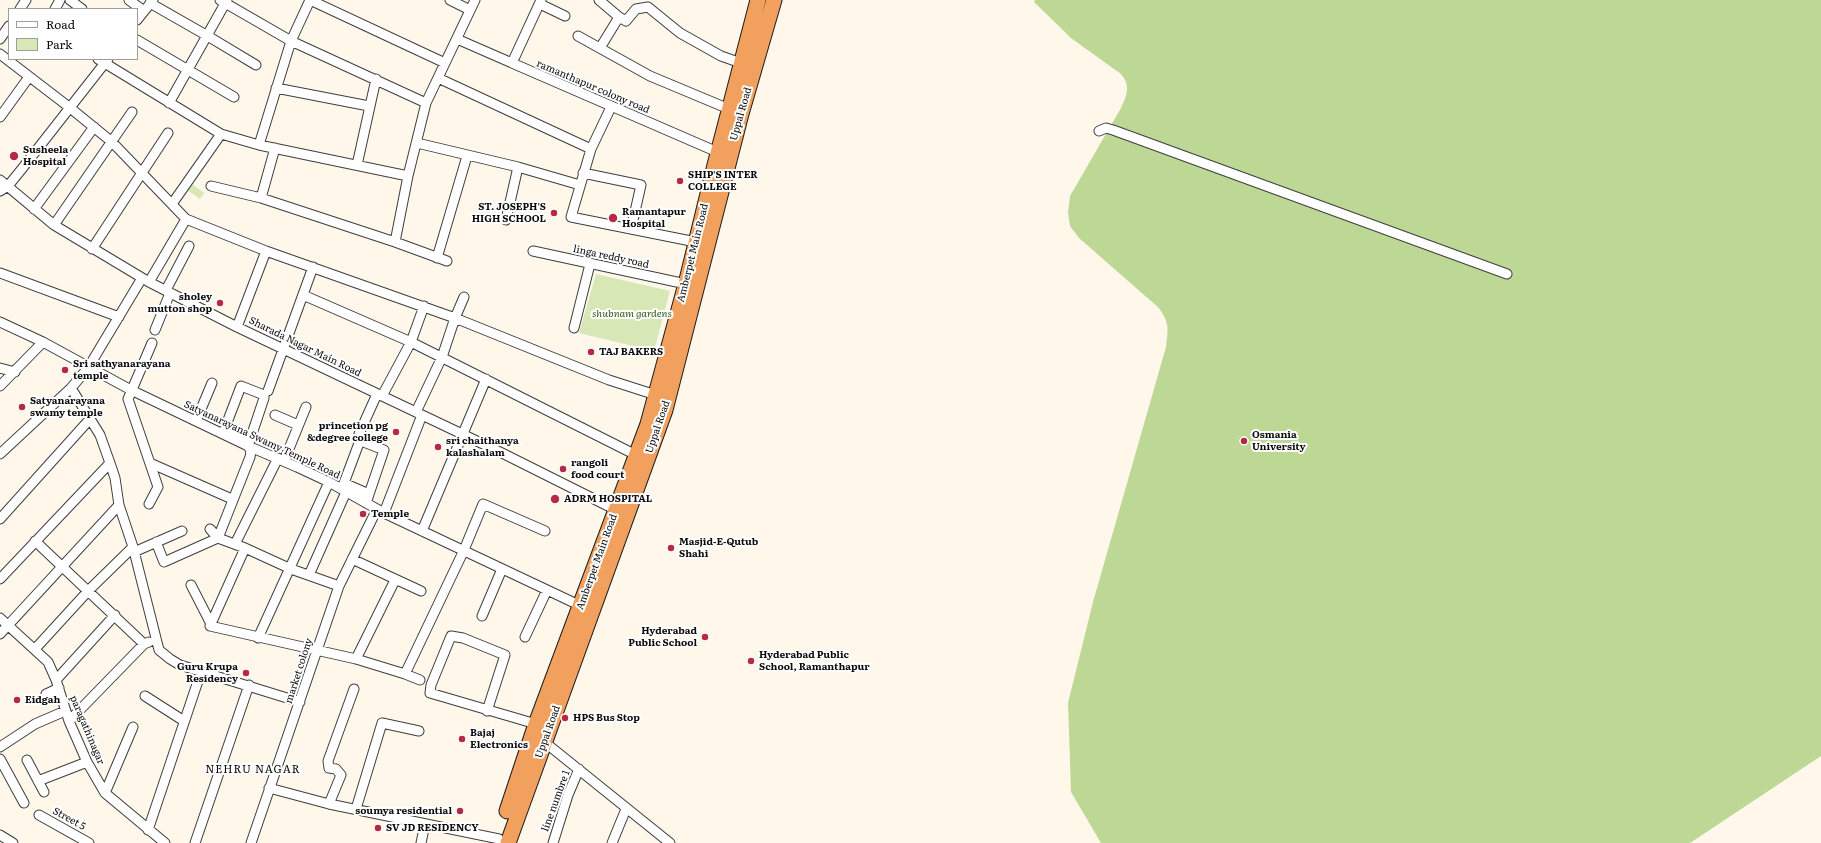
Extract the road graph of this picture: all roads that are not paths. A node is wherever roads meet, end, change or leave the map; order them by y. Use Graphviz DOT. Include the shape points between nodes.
graph roads {
  1 [pos="70,0"];
  2 [pos="129,0"];
  3 [pos="310,0"];
  4 [pos="450,0"];
  5 [pos="475,0"];
  6 [pos="599,0"];
  7 [pos="758,0"];
  8 [pos="774,0"];
  9 [pos="224,1"];
  10 [pos="541,2"];
  11 [pos="149,5"];
  12 [pos="81,8"];
  13 [pos="470,10"];
  14 [pos="566,16"];
  15 [pos="619,17"];
  16 [pos="138,19"];
  17 [pos="8,27"];
  18 [pos="206,35"];
  19 [pos="578,36"];
  20 [pos="457,38"];
  21 [pos="0,39"];
  22 [pos="138,41"];
  23 [pos="291,41"];
  24 [pos="600,48"];
  25 [pos="0,54"];
  26 [pos="103,60"];
  27 [pos="512,63"];
  28 [pos="740,63"];
  29 [pos="445,64"];
  30 [pos="256,65"];
  31 [pos="188,70"];
  32 [pos="29,77"];
  33 [pos="438,78"];
  34 [pos="376,79"];
  35 [pos="276,88"];
  36 [pos="234,98"];
  37 [pos="169,103"];
  38 [pos="426,103"];
  39 [pos="69,106"];
  40 [pos="369,106"];
  41 [pos="611,107"];
  42 [pos="729,109"];
  43 [pos="132,112"];
  44 [pos="0,117"];
  45 [pos="94,127"];
  46 [pos="1099,131"];
  47 [pos="168,133"];
  48 [pos="221,134"];
  49 [pos="112,142"];
  50 [pos="417,143"];
  51 [pos="259,145"];
  52 [pos="275,148"];
  53 [pos="591,149"];
  54 [pos="724,154"];
  55 [pos="467,156"];
  56 [pos="356,165"];
  57 [pos="518,167"];
  58 [pos="142,172"];
  59 [pos="583,173"];
  60 [pos="408,176"];
  61 [pos="0,180"];
  62 [pos="580,185"];
  63 [pos="211,186"];
  64 [pos="4,188"];
  65 [pos="261,198"];
  66 [pos="172,204"];
  67 [pos="34,209"];
  68 [pos="186,219"];
  69 [pos="506,220"];
  70 [pos="54,225"];
  71 [pos="631,229"];
  72 [pos="395,242"];
  73 [pos="696,242"];
  74 [pos="189,246"];
  75 [pos="92,249"];
  76 [pos="266,251"];
  77 [pos="533,251"];
  78 [pos="437,258"];
  79 [pos="447,261"];
  80 [pos="590,264"];
  81 [pos="313,267"];
  82 [pos="0,273"];
  83 [pos="1507,274"];
  84 [pos="145,280"];
  85 [pos="686,284"];
  86 [pos="168,291"];
  87 [pos="303,295"];
  88 [pos="464,297"];
  89 [pos="424,306"];
  90 [pos="119,317"];
  91 [pos="455,318"];
  92 [pos="0,322"];
  93 [pos="237,327"];
  94 [pos="574,328"];
  95 [pos="155,330"];
  96 [pos="43,342"];
  97 [pos="411,342"];
  98 [pos="152,343"];
  99 [pos="283,349"];
  100 [pos="442,357"];
  101 [pos="0,368"];
  102 [pos="88,368"];
  103 [pos="15,372"];
  104 [pos="486,379"];
  105 [pos="212,384"];
  106 [pos="0,386"];
  107 [pos="71,388"];
  108 [pos="130,390"];
  109 [pos="268,391"];
  110 [pos="380,395"];
  111 [pos="662,397"];
  112 [pos="306,407"];
  113 [pos="419,414"];
  114 [pos="275,415"];
  115 [pos="90,419"];
  116 [pos="196,421"];
  117 [pos="298,425"];
  118 [pos="462,433"];
  119 [pos="359,434"];
  120 [pos="249,441"];
  121 [pos="0,454"];
  122 [pos="636,455"];
  123 [pos="281,460"];
  124 [pos="110,463"];
  125 [pos="150,463"];
  126 [pos="329,482"];
  127 [pos="346,492"];
  128 [pos="232,499"];
  129 [pos="368,499"];
  130 [pos="149,504"];
  131 [pos="118,505"];
  132 [pos="616,510"];
  133 [pos="380,511"];
  134 [pos="0,519"];
  135 [pos="210,530"];
  136 [pos="182,531"];
  137 [pos="422,531"];
  138 [pos="545,531"];
  139 [pos="218,538"];
  140 [pos="35,541"];
  141 [pos="156,542"];
  142 [pos="235,544"];
  143 [pos="245,548"];
  144 [pos="133,550"];
  145 [pos="464,550"];
  146 [pos="352,559"];
  147 [pos="62,566"];
  148 [pos="290,569"];
  149 [pos="502,569"];
  150 [pos="309,575"];
  151 [pos="0,579"];
  152 [pos="395,580"];
  153 [pos="191,586"];
  154 [pos="339,586"];
  155 [pos="89,590"];
  156 [pos="547,590"];
  157 [pos="420,591"];
  158 [pos="581,606"];
  159 [pos="116,615"];
  160 [pos="482,616"];
  161 [pos="0,618"];
  162 [pos="211,624"];
  163 [pos="8,625"];
  164 [pos="0,634"];
  165 [pos="525,637"];
  166 [pos="258,638"];
  167 [pos="151,641"];
  168 [pos="35,648"];
  169 [pos="317,650"];
  170 [pos="356,659"];
  171 [pos="201,672"];
  172 [pos="405,674"];
  173 [pos="420,680"];
  174 [pos="57,684"];
  175 [pos="249,686"];
  176 [pos="354,689"];
  177 [pos="46,694"];
  178 [pos="145,696"];
  179 [pos="300,702"];
  180 [pos="487,710"];
  181 [pos="65,711"];
  182 [pos="69,721"];
  183 [pos="184,721"];
  184 [pos="133,727"];
  185 [pos="419,731"];
  186 [pos="538,734"];
  187 [pos="0,747"];
  188 [pos="0,759"];
  189 [pos="27,760"];
  190 [pos="87,762"];
  191 [pos="579,770"];
  192 [pos="38,781"];
  193 [pos="269,788"];
  194 [pos="44,792"];
  195 [pos="105,793"];
  196 [pos="24,803"];
  197 [pos="329,804"];
  198 [pos="356,809"];
  199 [pos="626,809"];
  200 [pos="39,815"];
  201 [pos="425,824"];
  202 [pos="148,830"];
  203 [pos="0,836"];
  204 [pos="553,841"];
  205 [pos="501,842"];
  206 [pos="13,843"];
  207 [pos="89,843"];
  208 [pos="165,843"];
  209 [pos="196,843"];
  210 [pos="251,843"];
  211 [pos="421,843"];
  212 [pos="612,843"];
  213 [pos="670,843"];
  1 -- 12 [label="street"];
  2 -- 11 [label="street"];
  3 -- 23 [label="street"];
  3 -- 29 [label="street"];
  4 -- 13 [label="street"];
  5 -- 13 [label="street"];
  6 -- 15 [label="street"];
  7 -- 28 [label="highway, Amberpet Main Road"];
  8 -- 54 [label="highway, Uppal Road"];
  9 -- 18 [label="street"];
  9 -- 23 [label="street"];
  10 -- 14 [label="street"];
  10 -- 27 [label="street"];
  11 -- 16 [label="street"];
  11 -- 18 [label="street"];
  13 -- 20 [label="street"];
  15 -- 24 [label="street"];
  15 -- 28 [label="street" via="626,21 636,9 648,7 680,33 721,56"];
  17 -- 21 [label="street"];
  18 -- 30 [label="street"];
  18 -- 31 [label="street"];
  19 -- 24 [label="street"];
  20 -- 27 [label="street, ramanthapur colony road"];
  20 -- 29 [label="street"];
  22 -- 31 [label="street"];
  23 -- 34 [label="street"];
  23 -- 35 [label="street"];
  24 -- 42 [label="street" via="650,76"];
  25 -- 32 [label="street"];
  26 -- 37 [label="street"];
  26 -- 39 [label="street"];
  27 -- 41 [label="street, ramanthapur colony road"];
  28 -- 42 [label="highway, Amberpet Main Road"];
  29 -- 33 [label="street"];
  31 -- 36 [label="street"];
  31 -- 37 [label="street"];
  32 -- 39 [label="street"];
  32 -- 44 [label="street"];
  33 -- 38 [label="street"];
  33 -- 53 [label="street"];
  34 -- 38 [label="street"];
  34 -- 40 [label="street"];
  35 -- 40 [label="street"];
  35 -- 51 [label="street"];
  37 -- 48 [label="street"];
  38 -- 50 [label="street"];
  39 -- 45 [label="street"];
  39 -- 64 [label="street"];
  40 -- 56 [label="street"];
  41 -- 53 [label="street"];
  41 -- 54 [label="street, ramanthapur colony road"];
  42 -- 54 [label="highway, Amberpet Main Road"];
  43 -- 49 [label="street"];
  45 -- 49 [label="street"];
  45 -- 67 [label="street"];
  46 -- 83 [label="street" via="1106,128 1112,130"];
  47 -- 58 [label="street"];
  48 -- 51 [label="street"];
  48 -- 66 [label="street"];
  49 -- 58 [label="street"];
  49 -- 70 [label="street"];
  50 -- 55 [label="street"];
  50 -- 60 [label="street"];
  51 -- 52 [label="street"];
  52 -- 56 [label="street"];
  52 -- 65 [label="street"];
  53 -- 59 [label="street"];
  54 -- 73 [label="highway, Amberpet Main Road"];
  54 -- 111 [label="highway, Uppal Road"];
  55 -- 57 [label="street"];
  55 -- 78 [label="street"];
  56 -- 60 [label="street"];
  57 -- 62 [label="street"];
  57 -- 69 [label="street"];
  58 -- 66 [label="street"];
  58 -- 75 [label="street"];
  59 -- 62 [label="street"];
  59 -- 71 [label="street" via="641,185"];
  60 -- 72 [label="street"];
  61 -- 64 [label="street, Sharada Nagar Main Road"];
  62 -- 71 [label="street" via="572,217"];
  63 -- 65 [label="street"];
  64 -- 67 [label="street, Sharada Nagar Main Road"];
  65 -- 72 [label="street"];
  66 -- 68 [label="street"];
  67 -- 70 [label="street, Sharada Nagar Main Road"];
  68 -- 76 [label="street"];
  68 -- 84 [label="street"];
  70 -- 75 [label="street, Sharada Nagar Main Road"];
  71 -- 73 [label="street"];
  72 -- 78 [label="street"];
  73 -- 85 [label="highway, Amberpet Main Road"];
  74 -- 86 [label="street"];
  75 -- 84 [label="street, Sharada Nagar Main Road"];
  76 -- 81 [label="street"];
  76 -- 93 [label="street"];
  77 -- 80 [label="street, linga reddy road"];
  78 -- 79 [label="street"];
  80 -- 85 [label="street, linga reddy road"];
  80 -- 94 [label="street"];
  81 -- 87 [label="street"];
  81 -- 89 [label="street"];
  82 -- 90 [label="street"];
  84 -- 86 [label="street, Sharada Nagar Main Road"];
  84 -- 90 [label="street"];
  85 -- 111 [label="highway, Amberpet Main Road"];
  86 -- 93 [label="street, Sharada Nagar Main Road"];
  86 -- 95 [label="street"];
  87 -- 97 [label="street"];
  87 -- 99 [label="street"];
  88 -- 91 [label="street, market colony"];
  89 -- 91 [label="street"];
  89 -- 97 [label="street"];
  90 -- 102 [label="street"];
  91 -- 100 [label="street, market colony"];
  91 -- 111 [label="street" via="609,380"];
  92 -- 96 [label="street, Satyanarayana Swamy Temple Road"];
  93 -- 99 [label="street, Sharada Nagar Main Road"];
  96 -- 102 [label="street, Satyanarayana Swamy Temple Road"];
  96 -- 103 [label="street"];
  97 -- 100 [label="street"];
  97 -- 110 [label="street"];
  98 -- 108 [label="street"];
  99 -- 109 [label="street"];
  99 -- 110 [label="street, Sharada Nagar Main Road"];
  100 -- 104 [label="street"];
  100 -- 113 [label="street, market colony"];
  101 -- 103 [label="street"];
  102 -- 107 [label="street"];
  102 -- 108 [label="street, Satyanarayana Swamy Temple Road"];
  103 -- 106 [label="street"];
  104 -- 118 [label="street"];
  104 -- 122 [label="street"];
  105 -- 116 [label="street"];
  107 -- 115 [label="street"];
  107 -- 121 [label="street"];
  108 -- 116 [label="street, Satyanarayana Swamy Temple Road"];
  108 -- 125 [label="street" via="128,399"];
  110 -- 113 [label="street, Sharada Nagar Main Road"];
  110 -- 119 [label="street"];
  111 -- 122 [label="highway, Amberpet Main Road"];
  111 -- 186 [label="highway, Uppal Road" via="665,410"];
  112 -- 117 [label="street"];
  113 -- 118 [label="street, Sharada Nagar Main Road"];
  113 -- 133 [label="street, market colony"];
  114 -- 117 [label="street"];
  115 -- 124 [label="street" via="100,435"];
  115 -- 134 [label="street"];
  116 -- 120 [label="street, Satyanarayana Swamy Temple Road"];
  117 -- 123 [label="street"];
  118 -- 132 [label="street, Sharada Nagar Main Road"];
  118 -- 137 [label="street"];
  120 -- 120 [label="street" via="264,395 241,386 225,428"];
  120 -- 123 [label="street, Satyanarayana Swamy Temple Road"];
  120 -- 128 [label="street" via="251,452"];
  122 -- 132 [label="highway, Amberpet Main Road"];
  123 -- 126 [label="street, Satyanarayana Swamy Temple Road"];
  123 -- 142 [label="street"];
  124 -- 131 [label="street"];
  124 -- 140 [label="street"];
  125 -- 128 [label="street"];
  125 -- 130 [label="street" via="158,487"];
  126 -- 127 [label="street, Satyanarayana Swamy Temple Road"];
  126 -- 148 [label="street"];
  127 -- 129 [label="street, Satyanarayana Swamy Temple Road"];
  127 -- 150 [label="street"];
  128 -- 139 [label="street"];
  129 -- 129 [label="street" via="384,450 361,441 344,483"];
  129 -- 133 [label="street, Satyanarayana Swamy Temple Road"];
  131 -- 144 [label="street"];
  131 -- 147 [label="street"];
  132 -- 158 [label="highway, Amberpet Main Road"];
  133 -- 137 [label="street, Satyanarayana Swamy Temple Road"];
  133 -- 146 [label="street, market colony"];
  135 -- 139 [label="street"];
  136 -- 141 [label="street"];
  137 -- 145 [label="street, Satyanarayana Swamy Temple Road"];
  138 -- 145 [label="street" via="483,504"];
  139 -- 141 [label="street" via="164,562"];
  139 -- 142 [label="street"];
  140 -- 147 [label="street"];
  140 -- 151 [label="street"];
  141 -- 144 [label="street"];
  142 -- 143 [label="street"];
  143 -- 148 [label="street"];
  143 -- 162 [label="street"];
  144 -- 155 [label="street"];
  144 -- 167 [label="street"];
  145 -- 149 [label="street, Satyanarayana Swamy Temple Road"];
  145 -- 172 [label="street"];
  146 -- 152 [label="street"];
  146 -- 154 [label="street, market colony"];
  147 -- 155 [label="street"];
  147 -- 163 [label="street"];
  148 -- 150 [label="street"];
  148 -- 166 [label="street"];
  149 -- 156 [label="street, Satyanarayana Swamy Temple Road"];
  149 -- 160 [label="street"];
  150 -- 154 [label="street"];
  152 -- 157 [label="street"];
  152 -- 170 [label="street"];
  153 -- 162 [label="street"];
  154 -- 169 [label="street, market colony"];
  155 -- 159 [label="street"];
  155 -- 168 [label="street"];
  156 -- 158 [label="street, Satyanarayana Swamy Temple Road"];
  156 -- 165 [label="street"];
  158 -- 186 [label="highway, Amberpet Main Road"];
  159 -- 167 [label="street"];
  159 -- 174 [label="street"];
  161 -- 163 [label="street, paragathinagar"];
  162 -- 166 [label="street" via="210,626"];
  163 -- 164 [label="street"];
  163 -- 168 [label="street, paragathinagar"];
  166 -- 169 [label="street"];
  167 -- 171 [label="street" via="170,660"];
  167 -- 182 [label="street"];
  168 -- 174 [label="street, paragathinagar" via="48,662"];
  169 -- 170 [label="street"];
  169 -- 179 [label="street, market colony"];
  170 -- 172 [label="street"];
  171 -- 175 [label="street"];
  171 -- 183 [label="street"];
  172 -- 173 [label="street"];
  174 -- 177 [label="street"];
  174 -- 181 [label="street, paragathinagar"];
  175 -- 179 [label="street"];
  175 -- 209 [label="street"];
  176 -- 197 [label="street" via="328,761 328,768 336,769 341,775"];
  178 -- 183 [label="street"];
  179 -- 193 [label="street, market colony"];
  180 -- 180 [label="street" via="430,692 451,636 463,638 505,655"];
  180 -- 186 [label="street"];
  181 -- 182 [label="street, paragathinagar"];
  181 -- 187 [label="street" via="34,724"];
  182 -- 190 [label="street, paragathinagar"];
  183 -- 202 [label="street"];
  184 -- 195 [label="street"];
  185 -- 198 [label="street" via="382,723"];
  186 -- 191 [label="street"];
  186 -- 205 [label="highway, Amberpet Main Road"];
  188 -- 196 [label="street"];
  189 -- 192 [label="street"];
  190 -- 192 [label="street"];
  190 -- 195 [label="street, paragathinagar"];
  191 -- 199 [label="street"];
  191 -- 204 [label="street, line numbre 1" via="568,794"];
  192 -- 194 [label="street"];
  193 -- 197 [label="street"];
  193 -- 210 [label="street, market colony"];
  195 -- 202 [label="street, paragathinagar"];
  197 -- 198 [label="street"];
  198 -- 201 [label="street"];
  199 -- 212 [label="street"];
  199 -- 213 [label="street"];
  200 -- 207 [label="street, Street 5"];
  201 -- 205 [label="street"];
  201 -- 211 [label="street"];
  202 -- 208 [label="street, paragathinagar"];
  203 -- 206 [label="street"];
}
